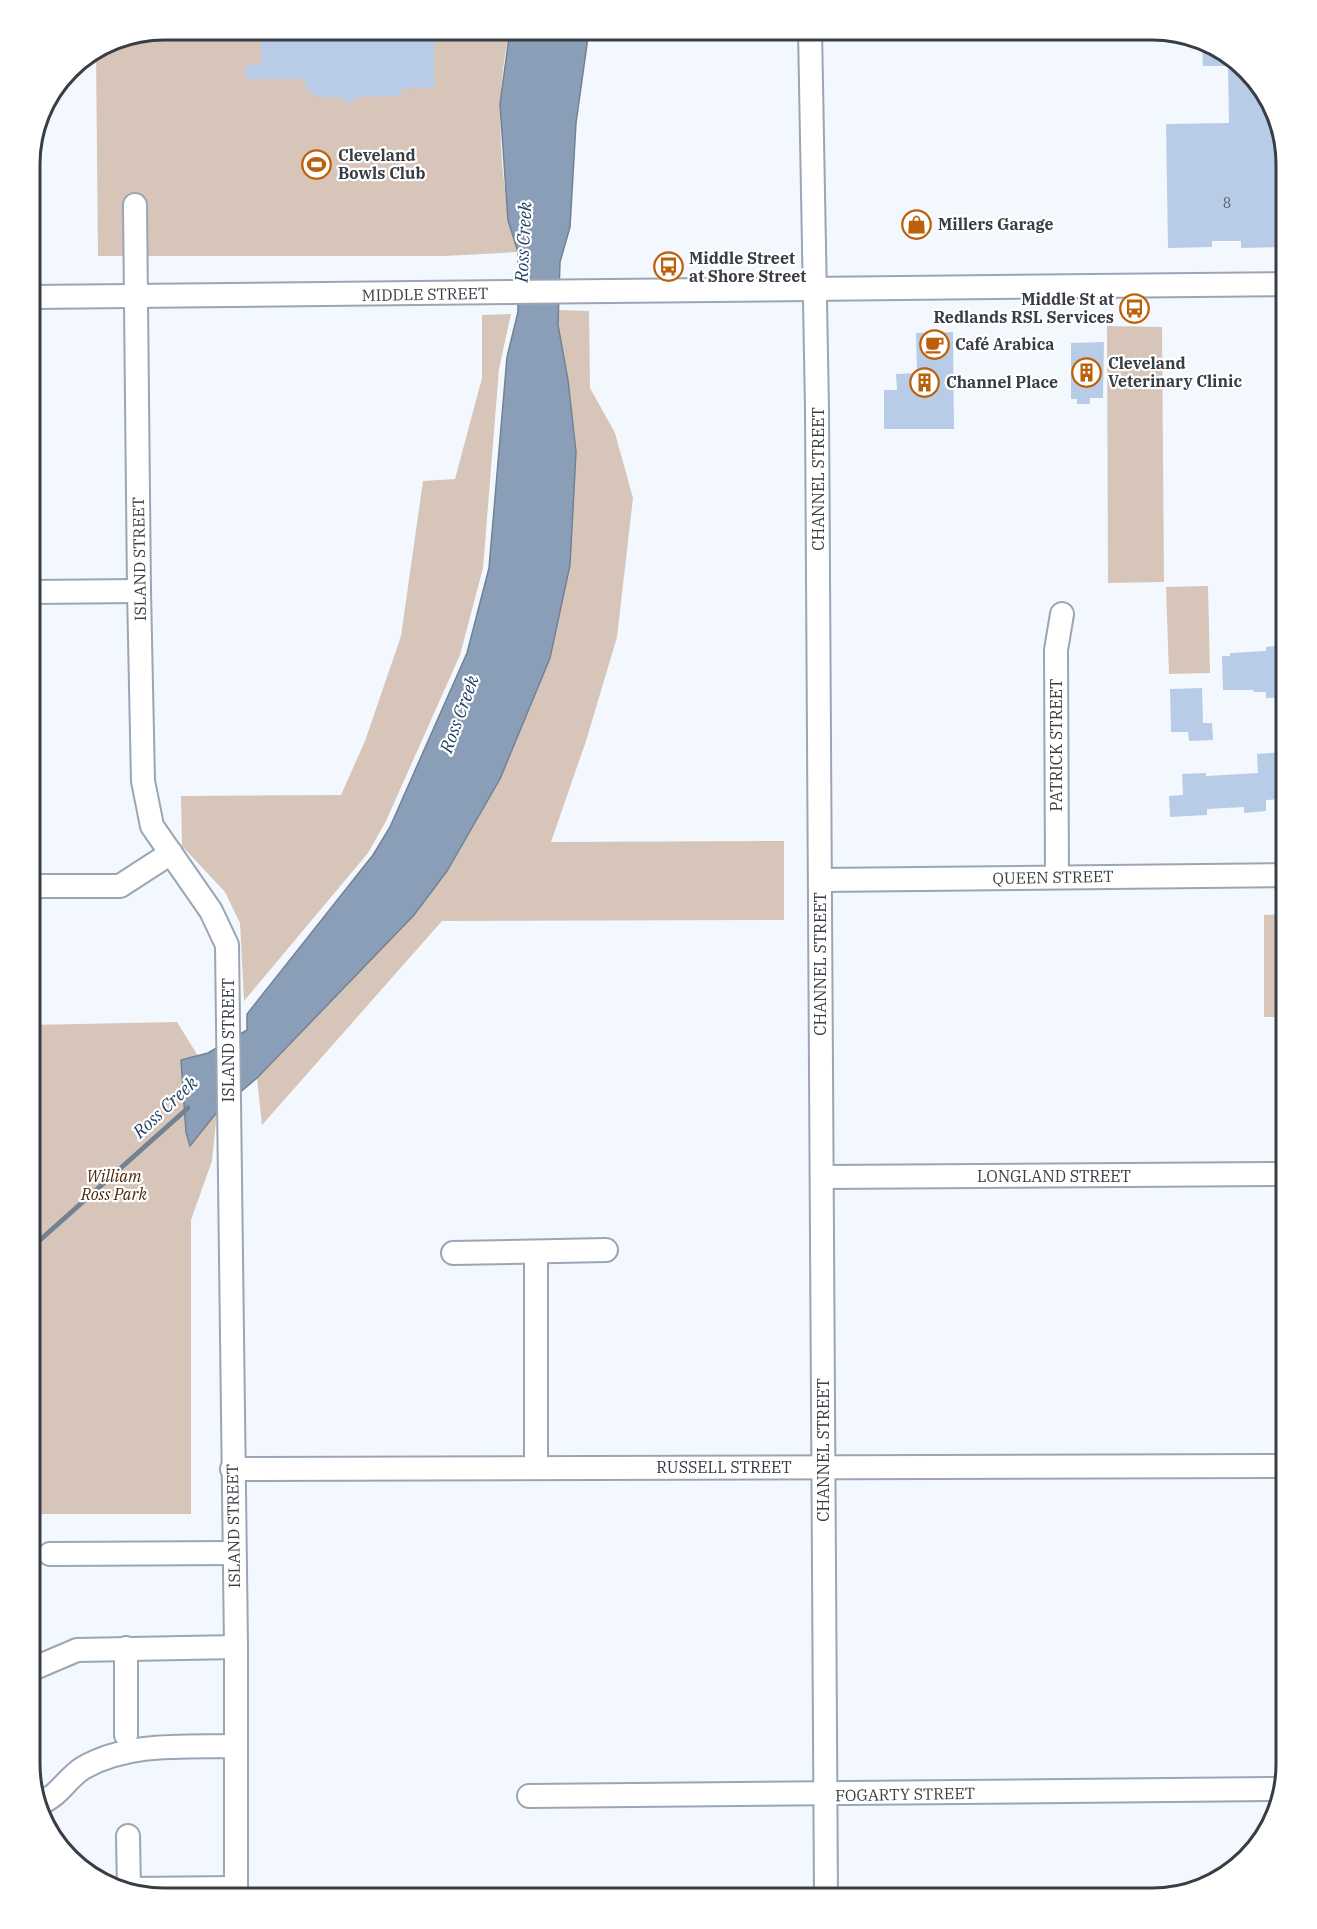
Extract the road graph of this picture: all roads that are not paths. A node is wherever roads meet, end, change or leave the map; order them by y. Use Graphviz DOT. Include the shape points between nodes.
graph roads {
  1 [pos="810,41"];
  2 [pos="135,205"];
  3 [pos="1276,284"];
  4 [pos="814,291"];
  5 [pos="41,297"];
  6 [pos="135,298"];
  7 [pos="138,591"];
  8 [pos="41,592"];
  9 [pos="1062,614"];
  10 [pos="171,853"];
  11 [pos="1276,875"];
  12 [pos="1057,877"];
  13 [pos="820,880"];
  14 [pos="41,886"];
  15 [pos="1276,1174"];
  16 [pos="822,1177"];
  17 [pos="606,1250"];
  18 [pos="536,1252"];
  19 [pos="453,1253"];
  20 [pos="1276,1466"];
  21 [pos="823,1467"];
  22 [pos="536,1468"];
  23 [pos="232,1469"];
  24 [pos="234,1553"];
  25 [pos="50,1554"];
  26 [pos="236,1647"];
  27 [pos="126,1648"];
  28 [pos="40,1666"];
  29 [pos="126,1735"];
  30 [pos="234,1746"];
  31 [pos="1273,1789"];
  32 [pos="825,1795"];
  33 [pos="529,1796"];
  34 [pos="46,1800"];
  35 [pos="128,1836"];
  36 [pos="129,1883"];
  37 [pos="236,1888"];
  38 [pos="826,1888"];
  1 -- 4 [label="street, CHANNEL STREET"];
  2 -- 6 [label="street, ISLAND STREET"];
  3 -- 4 [label="street, MIDDLE STREET"];
  4 -- 6 [label="street, MIDDLE STREET"];
  4 -- 13 [label="street, CHANNEL STREET"];
  5 -- 6 [label="street, MIDDLE STREET"];
  6 -- 7 [label="street, ISLAND STREET"];
  7 -- 8 [label="street"];
  7 -- 10 [label="street, ISLAND STREET" via="144,781 152,826"];
  9 -- 12 [label="street, PATRICK STREET" via="1056,650"];
  10 -- 14 [label="street" via="120,885"];
  10 -- 23 [label="street, ISLAND STREET" via="211,911 227,945"];
  11 -- 12 [label="street, QUEEN STREET"];
  12 -- 13 [label="street, QUEEN STREET"];
  13 -- 16 [label="street, CHANNEL STREET"];
  15 -- 16 [label="street, LONGLAND STREET"];
  16 -- 21 [label="street, CHANNEL STREET"];
  17 -- 18 [label="street"];
  18 -- 19 [label="street"];
  18 -- 22 [label="street"];
  20 -- 21 [label="street, RUSSELL STREET"];
  21 -- 22 [label="street, RUSSELL STREET"];
  21 -- 32 [label="street, CHANNEL STREET"];
  22 -- 23 [label="street, RUSSELL STREET"];
  23 -- 24 [label="street, ISLAND STREET"];
  24 -- 25 [label="street"];
  24 -- 26 [label="street, ISLAND STREET"];
  26 -- 27 [label="street"];
  26 -- 30 [label="street, ISLAND STREET"];
  27 -- 28 [label="street" via="77,1650"];
  27 -- 29 [label="street"];
  30 -- 34 [label="street" via="137,1748 83,1769"];
  30 -- 37 [label="street, ISLAND STREET"];
  31 -- 32 [label="street, FOGARTY STREET"];
  32 -- 33 [label="street, FOGARTY STREET"];
  32 -- 38 [label="street, CHANNEL STREET"];
  35 -- 36 [label="street"];
}
